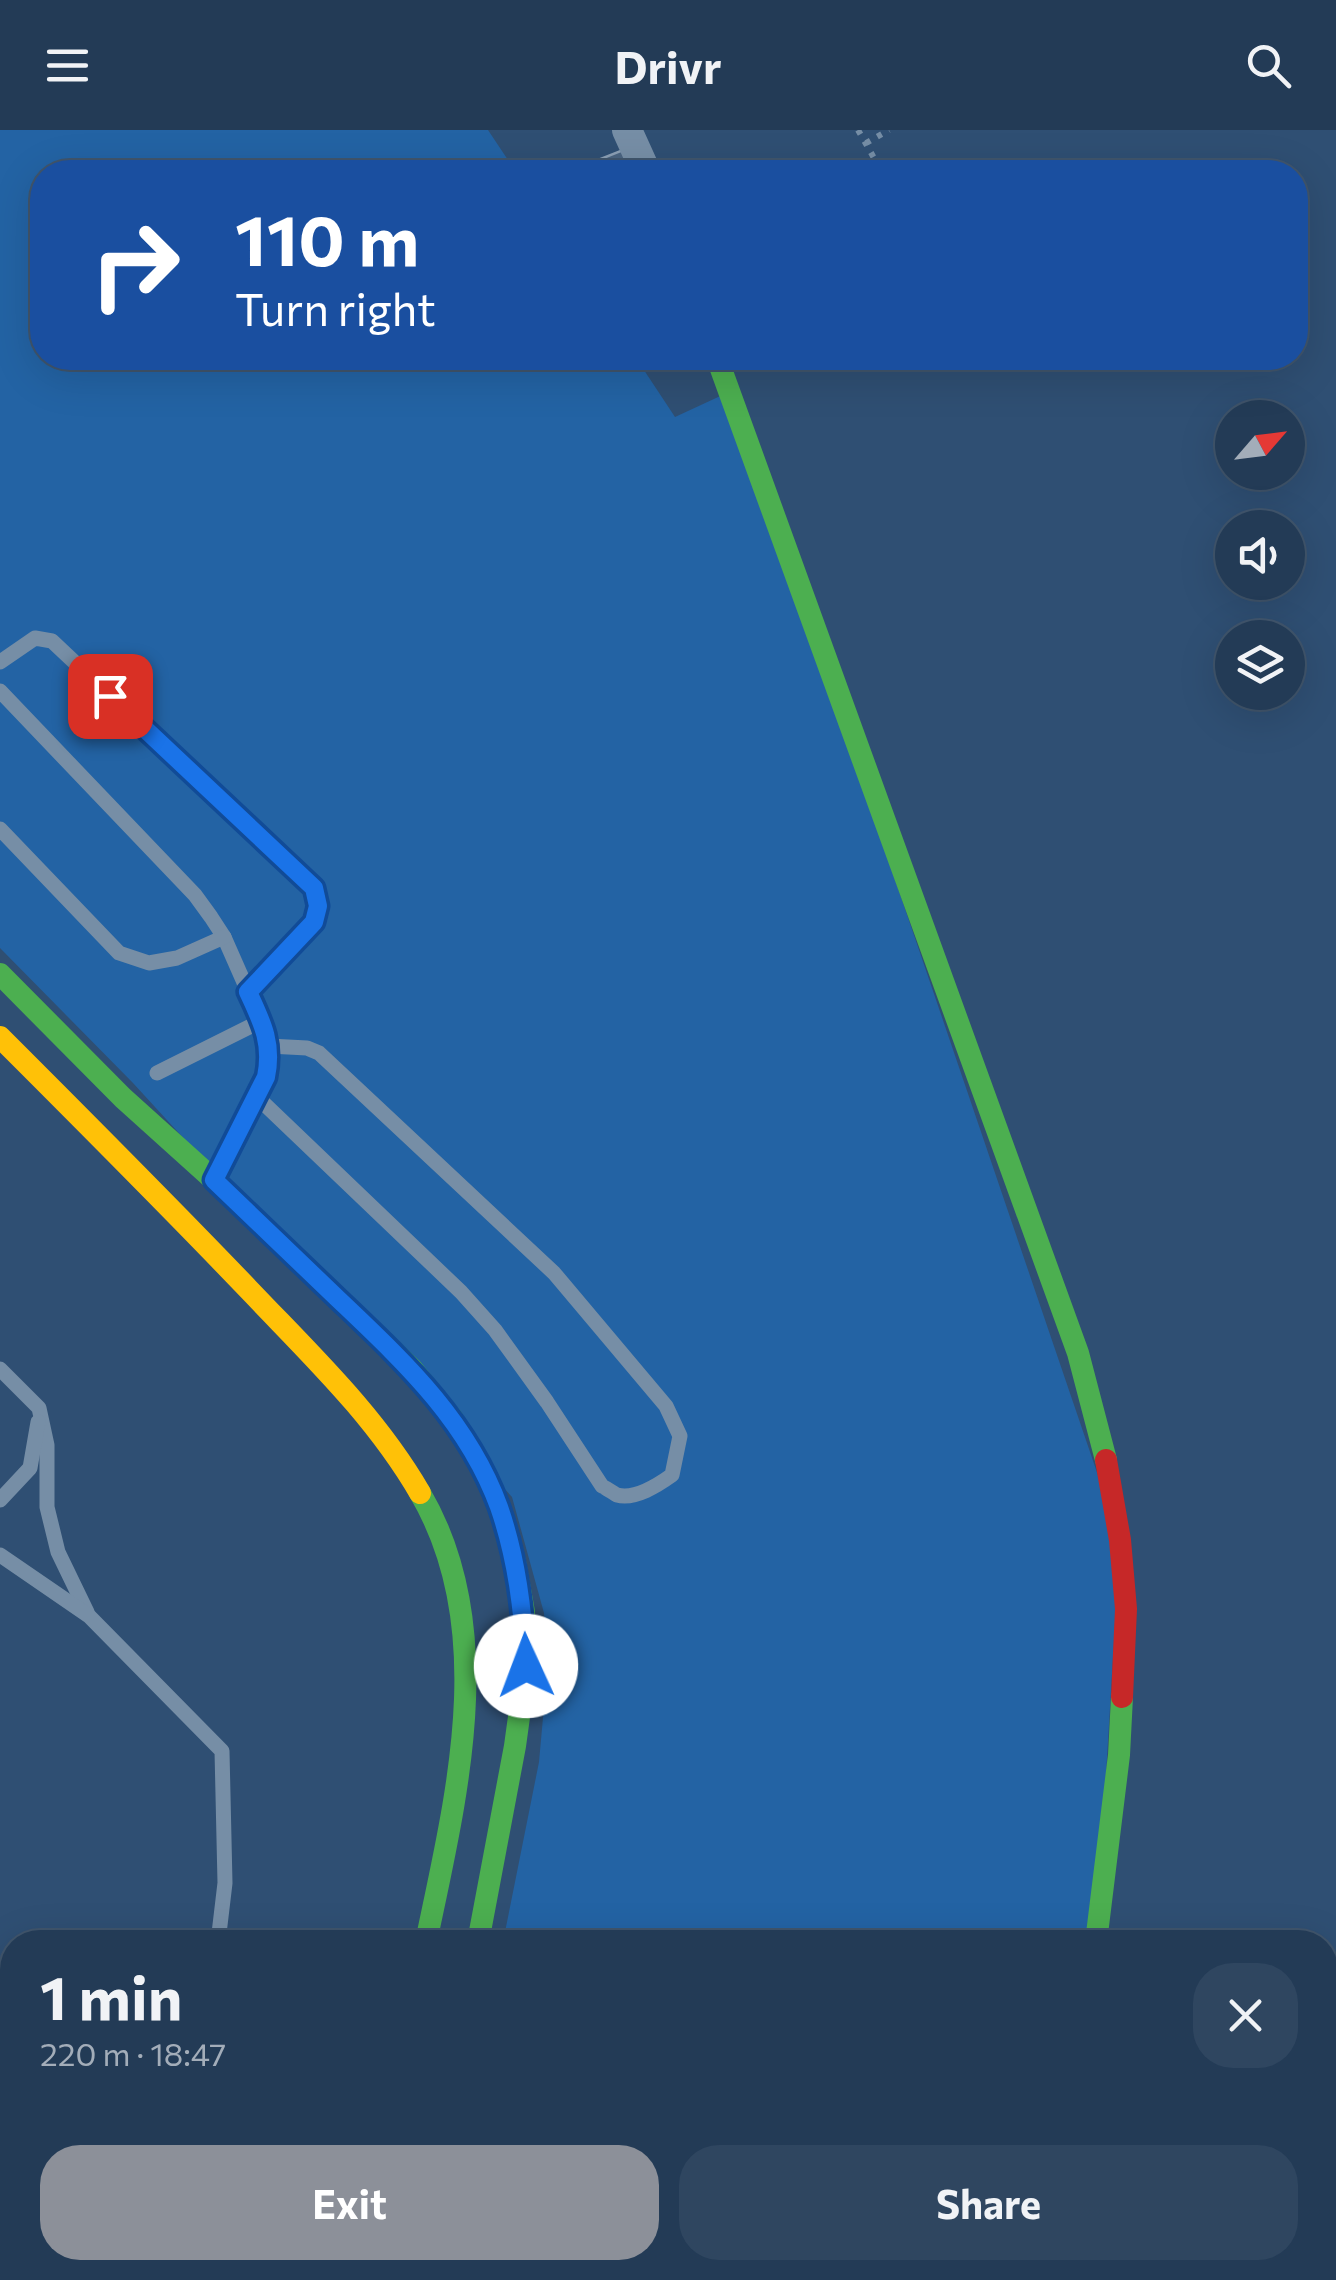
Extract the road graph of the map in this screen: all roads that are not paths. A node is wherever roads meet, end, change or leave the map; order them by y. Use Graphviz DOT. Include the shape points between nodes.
graph roads {
  1 [pos="628,130"];
  2 [pos="641,160"];
  3 [pos="721,370"];
  4 [pos="0,662"];
  5 [pos="0,691"];
  6 [pos="0,829"];
  7 [pos="224,937"];
  8 [pos="0,974"];
  9 [pos="248,992"];
  10 [pos="261,1021"];
  11 [pos="0,1037"];
  12 [pos="269,1046"];
  13 [pos="157,1073"];
  14 [pos="15,1076"];
  15 [pos="256,1096"];
  16 [pos="88,1126"];
  17 [pos="214,1180"];
  18 [pos="0,1369"];
  19 [pos="39,1408"];
  20 [pos="0,1500"];
  21 [pos="0,1556"];
  22 [pos="89,1616"];
  23 [pos="219,1930"];
  24 [pos="428,1930"];
  25 [pos="480,1930"];
  26 [pos="1097,1930"];
  1 -- 2 [label="street"];
  3 -- 26 [label="main road" via="1078,1353 1105,1452 1126,1608 1119,1756"];
  4 -- 9 [label="lane" via="35,638 52,641 314,888 314,922"];
  5 -- 7 [label="lane" via="195,895"];
  6 -- 7 [label="lane" via="119,953 149,963"];
  7 -- 9 [label="lane"];
  8 -- 17 [label="main road"];
  9 -- 10 [label="lane"];
  10 -- 12 [label="lane"];
  10 -- 13 [label="lane"];
  11 -- 16 [label="main road"];
  12 -- 15 [label="lane"];
  12 -- 15 [label="lane" via="320,1053 554,1274 666,1406 680,1436 672,1475 630,1495 602,1486 462,1292"];
  14 -- 16 [label="lane"];
  15 -- 17 [label="lane"];
  16 -- 24 [label="main road" via="363,1409 424,1498 444,1540 465,1647 464,1738"];
  17 -- 25 [label="main road" via="412,1369 452,1418 499,1506 524,1612 526,1666"];
  18 -- 19 [label="lane"];
  19 -- 20 [label="lane" via="30,1468"];
  19 -- 22 [label="lane" via="47,1507 58,1552"];
  21 -- 22 [label="lane"];
  22 -- 23 [label="lane" via="222,1752"];
}
